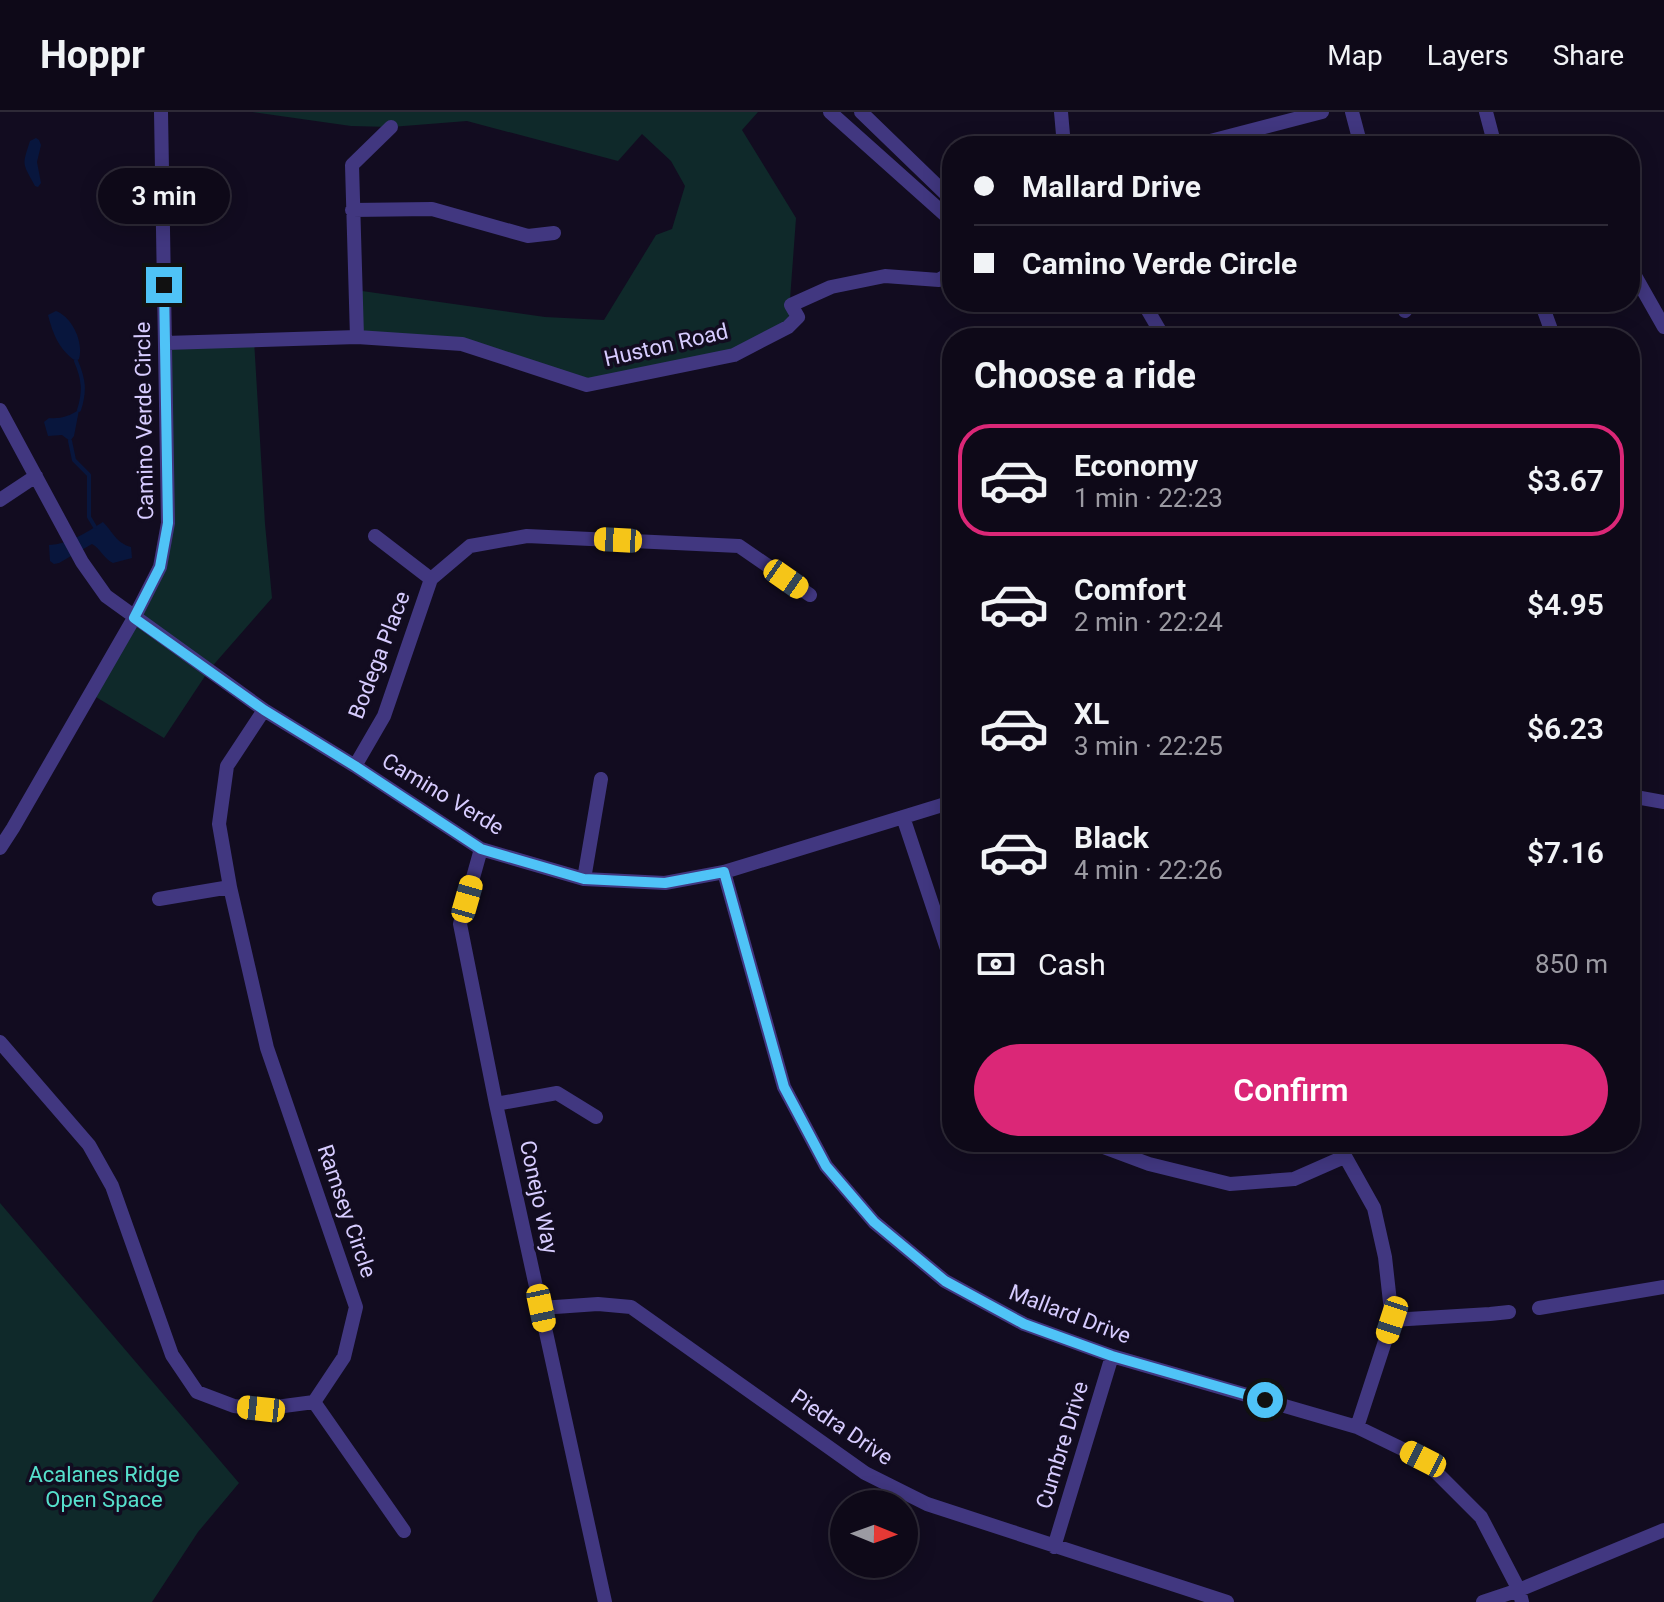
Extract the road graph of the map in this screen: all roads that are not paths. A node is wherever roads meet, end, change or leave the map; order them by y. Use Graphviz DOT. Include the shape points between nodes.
graph roads {
  1 [pos="161,112"];
  2 [pos="830,112"];
  3 [pos="861,112"];
  4 [pos="1061,112"];
  5 [pos="1322,112"];
  6 [pos="1352,112"];
  7 [pos="1486,112"];
  8 [pos="391,127"];
  9 [pos="1063,136"];
  10 [pos="1245,136"];
  11 [pos="1358,136"];
  12 [pos="1492,136"];
  13 [pos="942,190"];
  14 [pos="352,210"];
  15 [pos="942,212"];
  16 [pos="554,233"];
  17 [pos="942,278"];
  18 [pos="1640,285"];
  19 [pos="1664,327"];
  20 [pos="357,337"];
  21 [pos="165,343"];
  22 [pos="0,410"];
  23 [pos="36,476"];
  24 [pos="0,500"];
  25 [pos="375,536"];
  26 [pos="431,579"];
  27 [pos="810,595"];
  28 [pos="134,618"];
  29 [pos="264,710"];
  30 [pos="355,766"];
  31 [pos="601,779"];
  32 [pos="1640,798"];
  33 [pos="1664,802"];
  34 [pos="942,805"];
  35 [pos="903,817"];
  36 [pos="0,848"];
  37 [pos="481,849"];
  38 [pos="724,872"];
  39 [pos="584,879"];
  40 [pos="230,887"];
  41 [pos="159,899"];
  42 [pos="942,934"];
  43 [pos="0,1042"];
  44 [pos="496,1104"];
  45 [pos="596,1117"];
  46 [pos="1117,1152"];
  47 [pos="1342,1152"];
  48 [pos="1344,1157"];
  49 [pos="1664,1287"];
  50 [pos="541,1308"];
  51 [pos="1539,1308"];
  52 [pos="1509,1312"];
  53 [pos="1392,1320"];
  54 [pos="1112,1356"];
  55 [pos="314,1402"];
  56 [pos="1357,1427"];
  57 [pos="1664,1530"];
  58 [pos="404,1531"];
  59 [pos="1054,1547"];
  60 [pos="1520,1596"];
  61 [pos="605,1602"];
  62 [pos="1227,1602"];
  63 [pos="1483,1602"];
  1 -- 21 [label="street, Camino Verde Circle"];
  2 -- 15 [label="street"];
  3 -- 13 [label="street"];
  4 -- 9 [label="street"];
  5 -- 10 [label="street"];
  6 -- 11 [label="street"];
  7 -- 12 [label="street"];
  8 -- 14 [label="street" via="352,165"];
  14 -- 16 [label="street" via="432,209 528,236"];
  14 -- 20 [label="street"];
  17 -- 20 [label="street, Huston Road" via="885,276 831,287 791,305 798,317 788,327 734,355 587,385 462,344"];
  18 -- 19 [label="street"];
  20 -- 21 [label="street, Huston Road"];
  21 -- 28 [label="street, Camino Verde Circle" via="168,523 160,567"];
  22 -- 23 [label="street"];
  23 -- 24 [label="street"];
  23 -- 28 [label="street" via="82,562 106,596"];
  25 -- 26 [label="street"];
  26 -- 27 [label="street, Bodega Place" via="470,546 527,536 739,546"];
  26 -- 30 [label="street, Bodega Place" via="384,716"];
  28 -- 29 [label="street, Camino Verde"];
  28 -- 36 [label="street, Camino Verde Circle"];
  29 -- 30 [label="street, Camino Verde"];
  29 -- 40 [label="street, Ramsey Circle" via="227,766 219,824"];
  30 -- 37 [label="street, Camino Verde"];
  31 -- 39 [label="street"];
  32 -- 33 [label="street"];
  34 -- 35 [label="street, Camino Verde"];
  35 -- 38 [label="street, Camino Verde"];
  35 -- 42 [label="street"];
  37 -- 39 [label="street, Camino Verde"];
  37 -- 44 [label="street, Conejo Way" via="460,924"];
  38 -- 39 [label="street, Camino Verde" via="665,883"];
  38 -- 54 [label="street, Mallard Drive" via="784,1087 826,1166 874,1222 945,1281 1024,1324"];
  40 -- 41 [label="street"];
  40 -- 55 [label="street, Ramsey Circle" via="267,1048 356,1307 344,1357"];
  43 -- 55 [label="street" via="89,1145 112,1186 172,1355 197,1392 234,1406 261,1409"];
  44 -- 45 [label="street" via="557,1093"];
  44 -- 50 [label="street, Conejo Way"];
  46 -- 48 [label="street" via="1230,1184 1294,1179"];
  47 -- 48 [label="street"];
  48 -- 53 [label="street" via="1374,1208"];
  49 -- 51 [label="street"];
  50 -- 59 [label="street, Piedra Drive" via="631,1307 865,1473 927,1504"];
  50 -- 61 [label="street, Conejo Way"];
  52 -- 53 [label="street"];
  53 -- 56 [label="street"];
  54 -- 56 [label="street, Mallard Drive"];
  54 -- 59 [label="street, Cumbre Drive"];
  55 -- 58 [label="street"];
  56 -- 60 [label="street, Mallard Drive" via="1423,1459 1481,1517"];
  57 -- 60 [label="street"];
  59 -- 62 [label="street, Piedra Drive"];
  60 -- 63 [label="street"];
}
